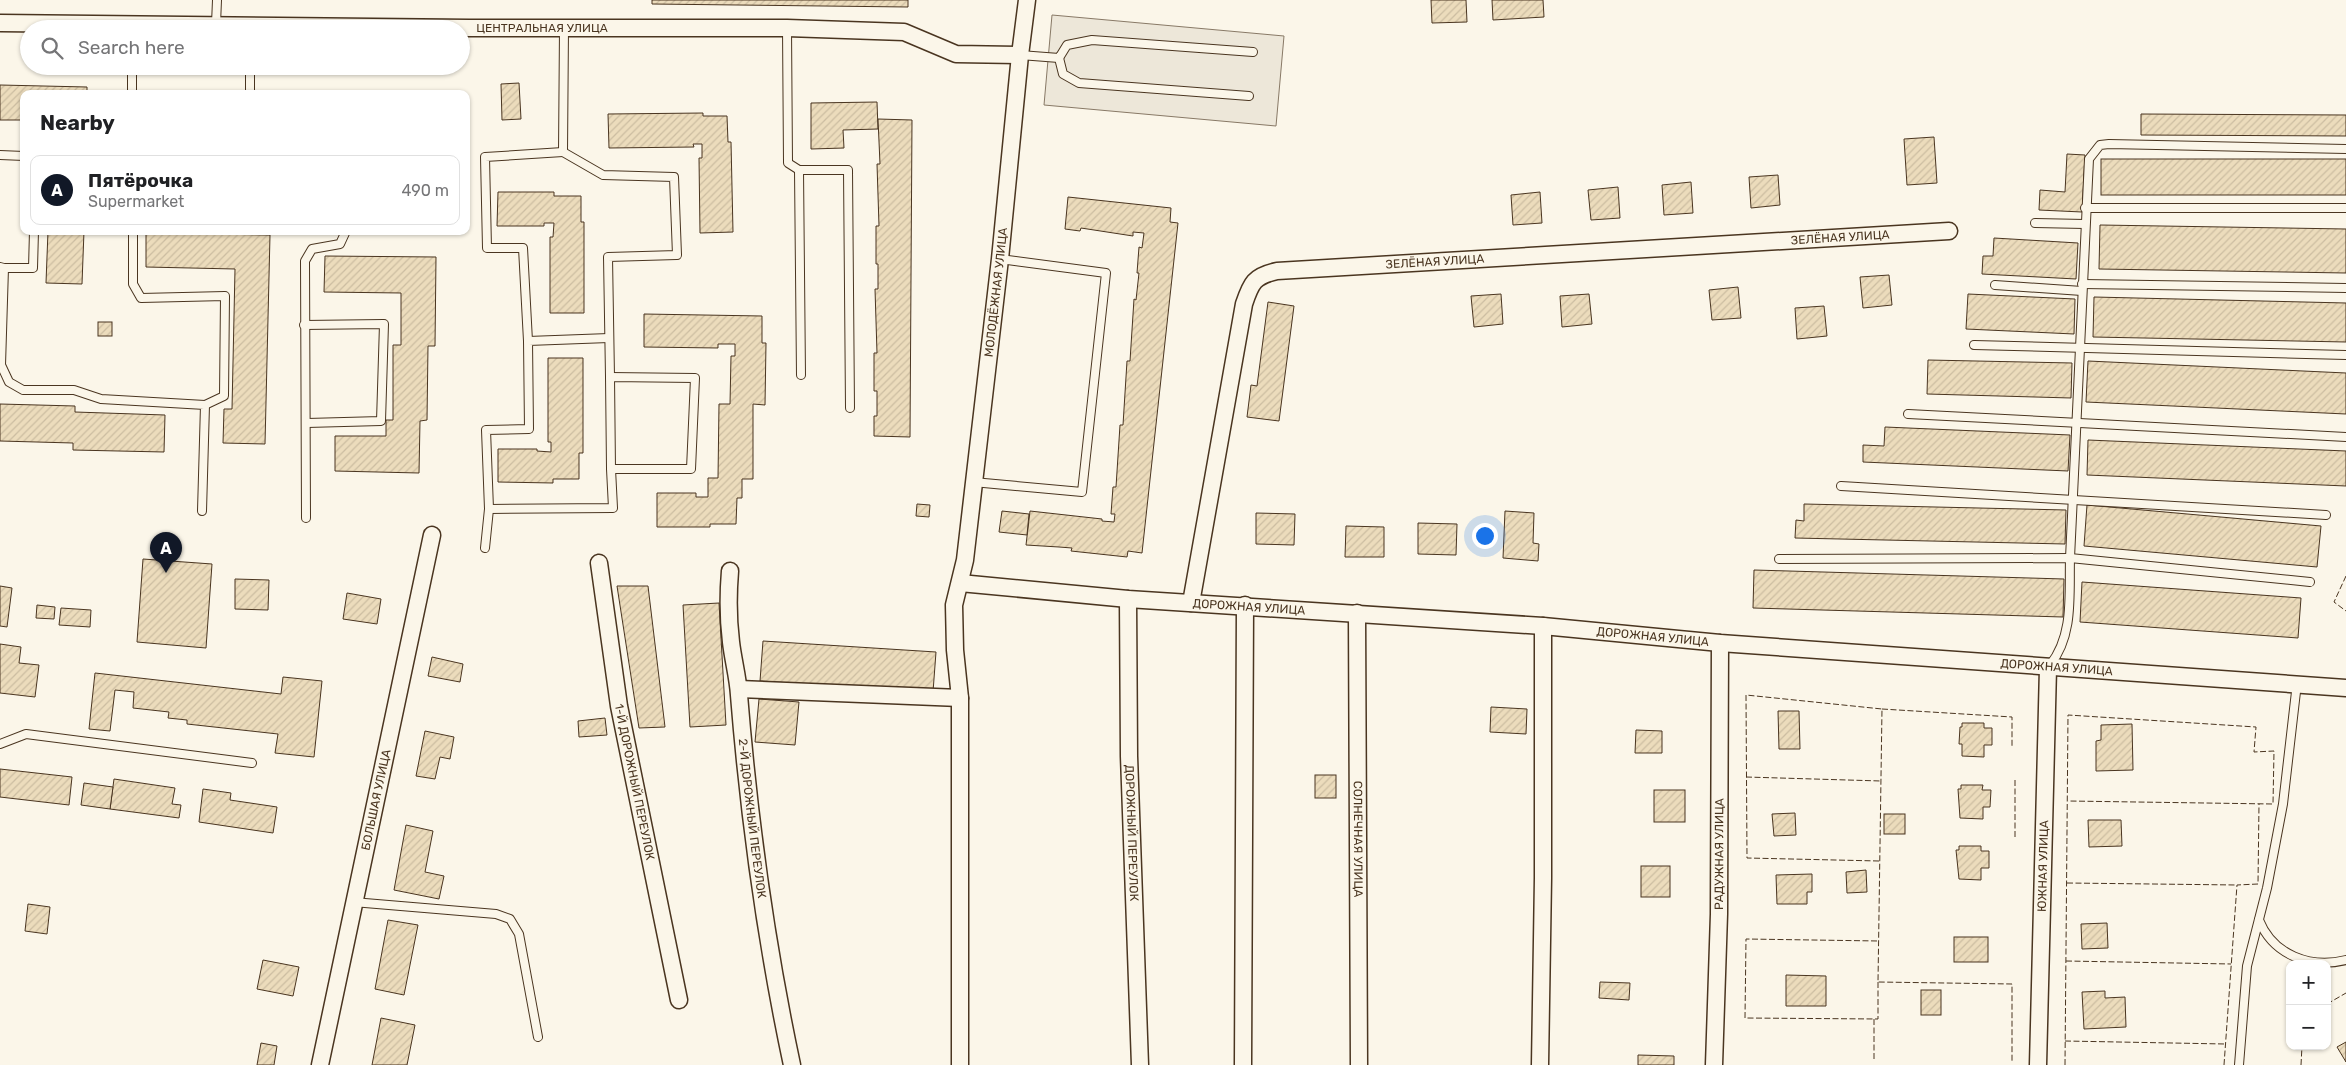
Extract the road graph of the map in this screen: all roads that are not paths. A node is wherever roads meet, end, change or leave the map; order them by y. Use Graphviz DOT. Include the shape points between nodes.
graph roads {
  1 [pos="217,0"];
  2 [pos="1027,0"];
  3 [pos="216,20"];
  4 [pos="0,23"];
  5 [pos="20,24"];
  6 [pos="470,28"];
  7 [pos="564,28"];
  8 [pos="787,28"];
  9 [pos="1253,52"];
  10 [pos="1020,55"];
  11 [pos="1060,58"];
  12 [pos="132,75"];
  13 [pos="250,75"];
  14 [pos="132,90"];
  15 [pos="250,90"];
  16 [pos="1248,96"];
  17 [pos="2346,149"];
  18 [pos="563,152"];
  19 [pos="0,155"];
  20 [pos="20,156"];
  21 [pos="799,170"];
  22 [pos="2085,208"];
  23 [pos="2346,208"];
  24 [pos="2035,223"];
  25 [pos="2085,224"];
  26 [pos="1949,231"];
  27 [pos="34,235"];
  28 [pos="132,235"];
  29 [pos="344,235"];
  30 [pos="1000,258"];
  31 [pos="2,267"];
  32 [pos="1995,285"];
  33 [pos="2082,287"];
  34 [pos="2346,288"];
  35 [pos="304,326"];
  36 [pos="609,338"];
  37 [pos="528,341"];
  38 [pos="1974,345"];
  39 [pos="2080,348"];
  40 [pos="2346,355"];
  41 [pos="801,375"];
  42 [pos="610,377"];
  43 [pos="205,405"];
  44 [pos="850,408"];
  45 [pos="1908,414"];
  46 [pos="307,423"];
  47 [pos="2077,424"];
  48 [pos="2346,437"];
  49 [pos="611,469"];
  50 [pos="972,482"];
  51 [pos="1841,486"];
  52 [pos="2072,500"];
  53 [pos="489,509"];
  54 [pos="202,511"];
  55 [pos="2326,515"];
  56 [pos="306,518"];
  57 [pos="432,535"];
  58 [pos="485,548"];
  59 [pos="2070,558"];
  60 [pos="1779,559"];
  61 [pos="599,563"];
  62 [pos="730,571"];
  63 [pos="2310,582"];
  64 [pos="960,583"];
  65 [pos="1128,599"];
  66 [pos="1191,603"];
  67 [pos="1245,605"];
  68 [pos="1357,613"];
  69 [pos="1543,626"];
  70 [pos="1720,643"];
  71 [pos="2048,668"];
  72 [pos="2297,683"];
  73 [pos="2346,688"];
  74 [pos="738,689"];
  75 [pos="960,698"];
  76 [pos="0,744"];
  77 [pos="252,763"];
  78 [pos="353,902"];
  79 [pos="2259,920"];
  80 [pos="2346,960"];
  81 [pos="678,1000"];
  82 [pos="538,1036"];
  83 [pos="320,1065"];
  84 [pos="792,1065"];
  85 [pos="960,1065"];
  86 [pos="1140,1065"];
  87 [pos="1242,1065"];
  88 [pos="1360,1065"];
  89 [pos="1540,1065"];
  90 [pos="1714,1065"];
  91 [pos="2038,1065"];
  92 [pos="2239,1065"];
  1 -- 3 [label="lane"];
  2 -- 10 [label="street, МОЛОДЁЖНАЯ УЛИЦА"];
  4 -- 5 [label="street, ЦЕНТРАЛЬНАЯ УЛИЦА"];
  6 -- 7 [label="street, ЦЕНТРАЛЬНАЯ УЛИЦА"];
  7 -- 8 [label="street, ЦЕНТРАЛЬНАЯ УЛИЦА"];
  7 -- 18 [label="lane"];
  8 -- 10 [label="street, ЦЕНТРАЛЬНАЯ УЛИЦА" via="904,32 956,54"];
  8 -- 21 [label="lane" via="788,163"];
  9 -- 11 [label="lane" via="1092,40 1067,46"];
  10 -- 11 [label="lane"];
  10 -- 30 [label="street, МОЛОДЁЖНАЯ УЛИЦА"];
  11 -- 16 [label="lane" via="1063,74 1079,83"];
  12 -- 14 [label="lane"];
  13 -- 15 [label="lane"];
  17 -- 22 [label="lane" via="2132,143 2100,146 2089,159"];
  18 -- 36 [label="lane" via="603,175 674,177 677,255 608,257"];
  18 -- 37 [label="lane" via="484,157 487,248 523,248"];
  19 -- 20 [label="lane"];
  21 -- 41 [label="lane"];
  21 -- 44 [label="lane" via="848,170"];
  22 -- 23 [label="lane"];
  22 -- 25 [label="lane"];
  24 -- 25 [label="lane"];
  25 -- 33 [label="lane"];
  26 -- 66 [label="street, ЗЕЛЁНАЯ УЛИЦА" via="1277,271 1262,275 1250,285 1244,304"];
  27 -- 31 [label="lane" via="33,268"];
  28 -- 43 [label="lane" via="133,284 141,298 225,296 224,396"];
  29 -- 35 [label="lane" via="340,244 312,249 305,261"];
  30 -- 50 [label="street, МОЛОДЁЖНАЯ УЛИЦА"];
  30 -- 50 [label="lane" via="1106,273 1082,492"];
  31 -- 43 [label="lane" via="1,365 9,382 23,390 74,390 101,400"];
  32 -- 33 [label="lane"];
  33 -- 34 [label="lane"];
  33 -- 39 [label="lane"];
  35 -- 46 [label="lane"];
  35 -- 46 [label="lane" via="384,324 381,421"];
  36 -- 37 [label="lane"];
  36 -- 42 [label="lane"];
  37 -- 53 [label="lane" via="528,429 486,430"];
  38 -- 39 [label="lane"];
  39 -- 40 [label="lane"];
  39 -- 47 [label="lane"];
  42 -- 49 [label="lane"];
  42 -- 49 [label="lane" via="695,378 691,469"];
  43 -- 54 [label="lane"];
  45 -- 47 [label="lane"];
  46 -- 56 [label="lane"];
  47 -- 48 [label="lane"];
  47 -- 52 [label="lane"];
  49 -- 53 [label="lane" via="612,508"];
  50 -- 64 [label="street, МОЛОДЁЖНАЯ УЛИЦА"];
  51 -- 52 [label="lane"];
  52 -- 55 [label="lane"];
  52 -- 59 [label="lane"];
  53 -- 58 [label="lane"];
  57 -- 78 [label="street, БОЛЬШАЯ УЛИЦА"];
  59 -- 60 [label="lane"];
  59 -- 63 [label="lane"];
  59 -- 71 [label="lane" via="2069,621 2060,653"];
  61 -- 81 [label="street, 1-Й ДОРОЖНЫЙ ПЕРЕУЛОК" via="619,706"];
  62 -- 74 [label="street, 2-Й ДОРОЖНЫЙ ПЕРЕУЛОК" via="728,611"];
  64 -- 65 [label="street, ДОРОЖНАЯ УЛИЦА"];
  64 -- 75 [label="street, МОЛОДЁЖНАЯ УЛИЦА" via="954,605"];
  65 -- 66 [label="street, ДОРОЖНАЯ УЛИЦА"];
  65 -- 86 [label="street, ДОРОЖНЫЙ ПЕРЕУЛОК" via="1129,756"];
  66 -- 67 [label="street, ДОРОЖНАЯ УЛИЦА"];
  67 -- 68 [label="street, ДОРОЖНАЯ УЛИЦА"];
  67 -- 87 [label="street"];
  68 -- 69 [label="street, ДОРОЖНАЯ УЛИЦА"];
  68 -- 88 [label="street, СОЛНЕЧНАЯ УЛИЦА"];
  69 -- 70 [label="street, ДОРОЖНАЯ УЛИЦА"];
  69 -- 89 [label="street"];
  70 -- 71 [label="street, ДОРОЖНАЯ УЛИЦА"];
  70 -- 90 [label="street, РАДУЖНАЯ УЛИЦА" via="1720,914"];
  71 -- 72 [label="street, ДОРОЖНАЯ УЛИЦА"];
  71 -- 91 [label="street, ЮЖНАЯ УЛИЦА"];
  72 -- 73 [label="street, ДОРОЖНАЯ УЛИЦА"];
  72 -- 79 [label="lane" via="2283,804"];
  74 -- 75 [label="street"];
  74 -- 84 [label="street, 2-Й ДОРОЖНЫЙ ПЕРЕУЛОК" via="747,794 776,990"];
  75 -- 85 [label="street, МОЛОДЁЖНАЯ УЛИЦА"];
  76 -- 77 [label="lane" via="26,734"];
  78 -- 82 [label="lane" via="496,914 510,919 519,934"];
  78 -- 83 [label="street, БОЛЬШАЯ УЛИЦА"];
  79 -- 80 [label="lane" via="2265,934 2291,954 2319,962"];
  79 -- 92 [label="lane" via="2247,966"];
}
